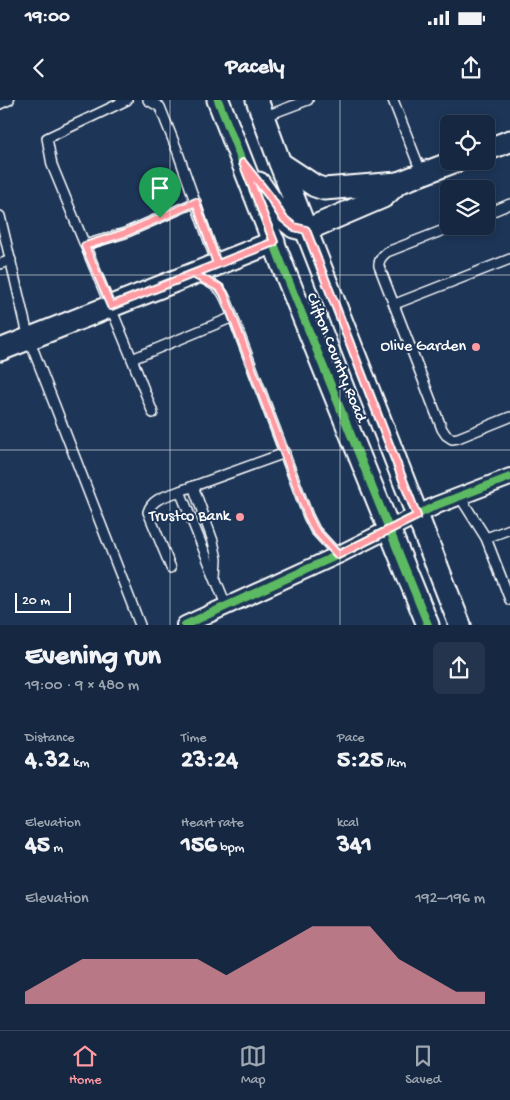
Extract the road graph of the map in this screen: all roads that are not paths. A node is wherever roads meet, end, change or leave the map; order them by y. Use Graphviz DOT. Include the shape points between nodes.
graph roads {
  1 [pos="9,100"];
  2 [pos="127,100"];
  3 [pos="148,100"];
  4 [pos="218,100"];
  5 [pos="393,100"];
  6 [pos="305,101"];
  7 [pos="0,104"];
  8 [pos="260,108"];
  9 [pos="510,141"];
  10 [pos="495,147"];
  11 [pos="243,163"];
  12 [pos="280,163"];
  13 [pos="440,167"];
  14 [pos="422,174"];
  15 [pos="398,183"];
  16 [pos="196,202"];
  17 [pos="510,204"];
  18 [pos="495,210"];
  19 [pos="0,216"];
  20 [pos="306,230"];
  21 [pos="440,231"];
  22 [pos="274,242"];
  23 [pos="85,246"];
  24 [pos="510,259"];
  25 [pos="11,260"];
  26 [pos="0,264"];
  27 [pos="217,264"];
  28 [pos="193,274"];
  29 [pos="395,304"];
  30 [pos="111,306"];
  31 [pos="233,317"];
  32 [pos="29,339"];
  33 [pos="0,350"];
  34 [pos="132,358"];
  35 [pos="153,413"];
  36 [pos="510,417"];
  37 [pos="285,453"];
  38 [pos="510,478"];
  39 [pos="193,486"];
  40 [pos="180,491"];
  41 [pos="460,497"];
  42 [pos="417,516"];
  43 [pos="390,529"];
  44 [pos="510,529"];
  45 [pos="486,538"];
  46 [pos="338,555"];
  47 [pos="171,568"];
  48 [pos="216,580"];
  49 [pos="510,600"];
  50 [pos="226,605"];
  51 [pos="140,625"];
  52 [pos="185,625"];
  53 [pos="428,625"];
  54 [pos="460,625"];
  1 -- 7 [label="lane"];
  2 -- 23 [label="lane" via="47,138 52,165"];
  3 -- 16 [label="lane" via="160,107"];
  4 -- 11 [label="street, Clifton Country Road"];
  5 -- 14 [label="lane"];
  6 -- 8 [label="lane"];
  8 -- 12 [label="street, Clifton Country Road"];
  9 -- 10 [label="street"];
  11 -- 20 [label="street" via="283,218 294,227"];
  11 -- 22 [label="street, Clifton Country Road"];
  12 -- 15 [label="street" via="324,189"];
  12 -- 20 [label="street, Clifton Country Road"];
  13 -- 14 [label="street"];
  14 -- 15 [label="street"];
  15 -- 20 [label="street" via="383,197"];
  16 -- 23 [label="lane" via="125,233"];
  16 -- 27 [label="lane"];
  17 -- 18 [label="lane"];
  19 -- 25 [label="lane"];
  20 -- 42 [label="street, Clifton Country Road"];
  21 -- 29 [label="lane" via="382,256 378,263"];
  22 -- 27 [label="street"];
  22 -- 43 [label="street, Clifton Country Road"];
  23 -- 30 [label="lane"];
  24 -- 29 [label="lane"];
  25 -- 26 [label="lane"];
  25 -- 32 [label="lane"];
  27 -- 28 [label="street"];
  28 -- 30 [label="street"];
  28 -- 31 [label="lane" via="220,288"];
  29 -- 36 [label="lane" via="446,435 458,438"];
  30 -- 32 [label="street"];
  30 -- 34 [label="lane"];
  31 -- 34 [label="lane"];
  31 -- 37 [label="lane"];
  32 -- 33 [label="street"];
  32 -- 51 [label="lane"];
  34 -- 35 [label="lane"];
  37 -- 39 [label="lane"];
  37 -- 46 [label="lane" via="315,530"];
  38 -- 41 [label="street"];
  39 -- 40 [label="lane"];
  39 -- 48 [label="lane" via="218,559"];
  40 -- 47 [label="lane" via="156,500 148,512"];
  40 -- 48 [label="lane"];
  41 -- 42 [label="street"];
  41 -- 45 [label="lane"];
  42 -- 43 [label="street"];
  42 -- 54 [label="street, Clifton Country Road"];
  43 -- 46 [label="street"];
  43 -- 53 [label="street, Clifton Country Road"];
  44 -- 45 [label="lane"];
  45 -- 49 [label="lane"];
  46 -- 50 [label="street"];
  48 -- 50 [label="lane"];
  50 -- 52 [label="street"];
}
